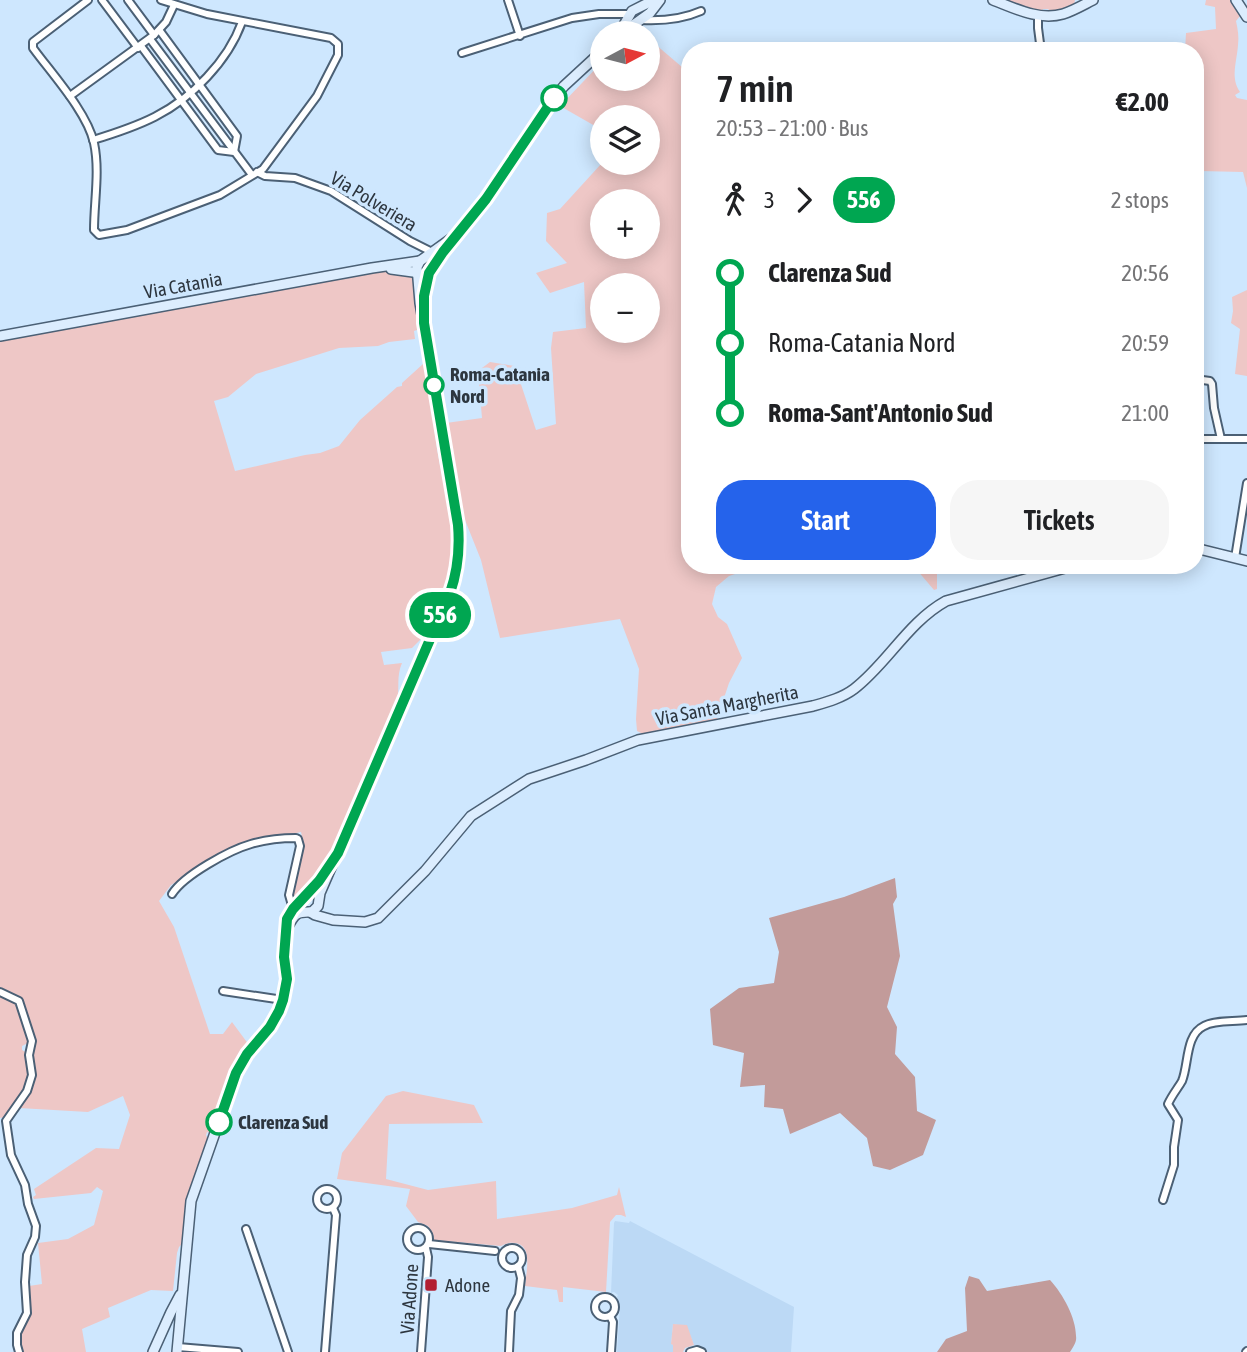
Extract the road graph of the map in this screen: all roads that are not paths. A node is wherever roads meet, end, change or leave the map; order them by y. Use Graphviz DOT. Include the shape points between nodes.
graph roads {
  1 [pos="88,0"];
  2 [pos="102,0"];
  3 [pos="128,0"];
  4 [pos="161,0"];
  5 [pos="508,0"];
  6 [pos="660,0"];
  7 [pos="993,0"];
  8 [pos="1093,0"];
  9 [pos="1238,3"];
  10 [pos="1078,4"];
  11 [pos="174,5"];
  12 [pos="651,6"];
  13 [pos="701,11"];
  14 [pos="1035,14"];
  15 [pos="1247,17"];
  16 [pos="635,18"];
  17 [pos="670,19"];
  18 [pos="632,21"];
  19 [pos="242,22"];
  20 [pos="155,35"];
  21 [pos="520,36"];
  22 [pos="1040,42"];
  23 [pos="139,47"];
  24 [pos="462,53"];
  25 [pos="590,62"];
  26 [pos="200,86"];
  27 [pos="192,94"];
  28 [pos="70,96"];
  29 [pos="182,101"];
  30 [pos="93,140"];
  31 [pos="234,152"];
  32 [pos="255,174"];
  33 [pos="455,236"];
  34 [pos="432,252"];
  35 [pos="422,269"];
  36 [pos="0,336"];
  37 [pos="1204,381"];
  38 [pos="1204,439"];
  39 [pos="1221,439"];
  40 [pos="1247,439"];
  41 [pos="1247,483"];
  42 [pos="1247,488"];
  43 [pos="1204,550"];
  44 [pos="1235,558"];
  45 [pos="1247,561"];
  46 [pos="1042,574"];
  47 [pos="338,853"];
  48 [pos="172,894"];
  49 [pos="304,899"];
  50 [pos="318,903"];
  51 [pos="293,909"];
  52 [pos="307,911"];
  53 [pos="344,921"];
  54 [pos="286,930"];
  55 [pos="223,991"];
  56 [pos="0,992"];
  57 [pos="283,1000"];
  58 [pos="1247,1020"];
  59 [pos="3,1122"];
  60 [pos="1163,1200"];
  61 [pos="332,1208"];
  62 [pos="246,1229"];
  63 [pos="495,1251"];
  64 [pos="518,1266"];
  65 [pos="182,1290"];
  66 [pos="610,1316"];
  67 [pos="168,1320"];
  68 [pos="181,1321"];
  69 [pos="178,1350"];
  70 [pos="19,1352"];
  71 [pos="153,1352"];
  72 [pos="238,1352"];
  73 [pos="288,1352"];
  74 [pos="325,1352"];
  75 [pos="421,1352"];
  76 [pos="509,1352"];
  77 [pos="611,1352"];
  78 [pos="690,1352"];
  79 [pos="702,1352"];
  1 -- 28 [label="street" via="33,42"];
  2 -- 23 [label="street"];
  3 -- 20 [label="street"];
  4 -- 11 [label="street"];
  5 -- 21 [label="street"];
  6 -- 12 [label="street"];
  7 -- 14 [label="street"];
  8 -- 10 [label="street"];
  9 -- 15 [label="street"];
  10 -- 14 [label="street" via="1062,14"];
  11 -- 19 [label="street"];
  11 -- 20 [label="street"];
  12 -- 16 [label="street" via="632,11"];
  12 -- 17 [label="street"];
  13 -- 17 [label="street"];
  14 -- 22 [label="street"];
  16 -- 17 [label="street"];
  16 -- 18 [label="street"];
  16 -- 21 [label="street" via="599,13"];
  19 -- 26 [label="street" via="225,57"];
  19 -- 32 [label="street" via="331,38 339,49 317,96"];
  20 -- 23 [label="street"];
  20 -- 26 [label="street"];
  20 -- 27 [label="street"];
  21 -- 24 [label="street"];
  23 -- 28 [label="street"];
  23 -- 29 [label="street"];
  25 -- 33 [label="street" via="554,98 486,199"];
  26 -- 27 [label="street"];
  26 -- 31 [label="street" via="236,136"];
  27 -- 29 [label="street"];
  27 -- 31 [label="street"];
  28 -- 30 [label="street"];
  29 -- 30 [label="street" via="147,121"];
  29 -- 31 [label="street" via="218,150"];
  30 -- 32 [label="street" via="94,230 99,235 127,230 220,195"];
  31 -- 32 [label="street"];
  32 -- 34 [label="street, Via Polveriera" via="295,178 331,191"];
  33 -- 34 [label="street"];
  33 -- 35 [label="street" via="437,260"];
  34 -- 35 [label="street"];
  35 -- 36 [label="street, Via Catania" via="372,268"];
  35 -- 47 [label="street" via="424,323 458,525 459,556 450,593"];
  37 -- 39 [label="street" via="1212,384"];
  38 -- 39 [label="street"];
  39 -- 40 [label="street"];
  41 -- 42 [label="street"];
  42 -- 44 [label="street"];
  43 -- 44 [label="street"];
  44 -- 45 [label="street"];
  46 -- 53 [label="street, Via Santa Margherita" via="946,601 928,612 854,689 829,702 638,740 522,782 471,816 432,864 378,918"];
  47 -- 49 [label="street"];
  47 -- 50 [label="street"];
  48 -- 51 [label="street" via="225,855 252,844 296,838 300,846 289,895"];
  49 -- 50 [label="street" via="313,896"];
  49 -- 51 [label="street"];
  49 -- 52 [label="street"];
  50 -- 52 [label="street" via="315,910"];
  50 -- 53 [label="street" via="330,916"];
  51 -- 54 [label="street"];
  52 -- 53 [label="street"];
  52 -- 54 [label="street" via="292,917"];
  54 -- 57 [label="street"];
  55 -- 57 [label="street"];
  56 -- 59 [label="street" via="19,1001 32,1041 27,1091"];
  57 -- 65 [label="street" via="270,1027 236,1073 191,1200"];
  58 -- 60 [label="street" via="1206,1024 1193,1037 1182,1081 1168,1104 1178,1120 1174,1165"];
  59 -- 70 [label="street" via="36,1226 27,1255 27,1313 17,1333"];
  61 -- 74 [label="street" via="336,1215"];
  62 -- 73 [label="street"];
  63 -- 75 [label="street, Via Adone" via="427,1246"];
  64 -- 76 [label="street" via="521,1278 511,1311"];
  65 -- 67 [label="street"];
  65 -- 68 [label="street"];
  66 -- 77 [label="street"];
  67 -- 68 [label="street"];
  67 -- 71 [label="street"];
  68 -- 69 [label="street"];
  69 -- 72 [label="street"];
  78 -- 79 [label="street"];
}
